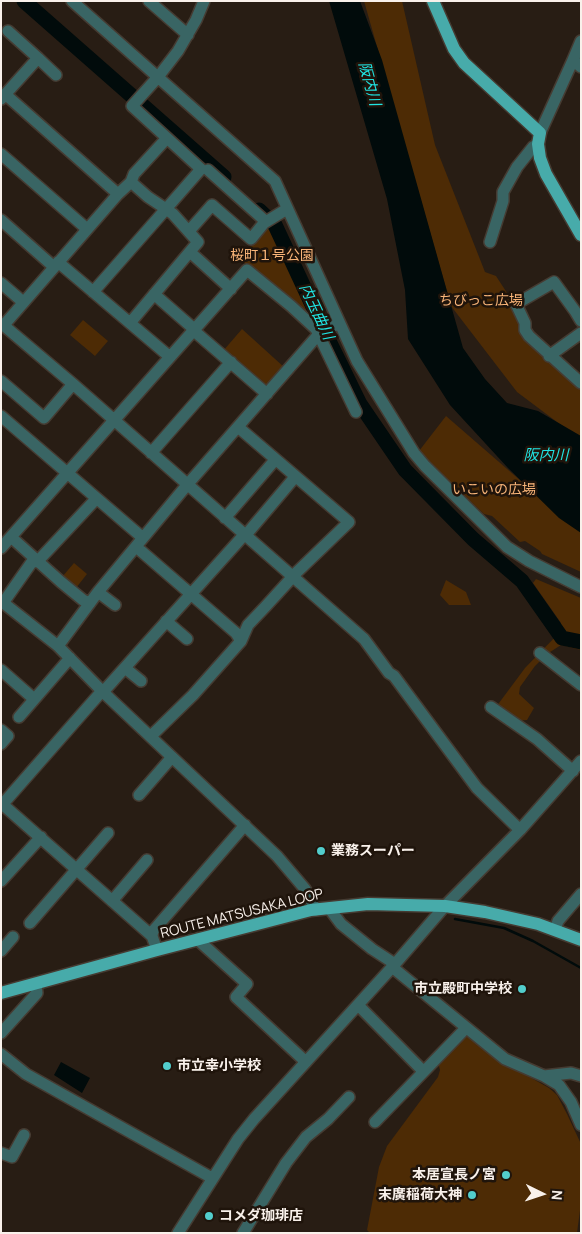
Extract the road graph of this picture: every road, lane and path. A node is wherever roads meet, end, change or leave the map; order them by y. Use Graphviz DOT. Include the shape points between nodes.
graph roads {
  1 [pos="72,1"];
  2 [pos="204,1"];
  3 [pos="433,1"];
  4 [pos="150,2"];
  5 [pos="8,31"];
  6 [pos="188,35"];
  7 [pos="581,41"];
  8 [pos="577,57"];
  9 [pos="38,58"];
  10 [pos="56,74"];
  11 [pos="158,77"];
  12 [pos="4,94"];
  13 [pos="167,138"];
  14 [pos="539,139"];
  15 [pos="1,154"];
  16 [pos="208,170"];
  17 [pos="131,182"];
  18 [pos="118,194"];
  19 [pos="288,208"];
  20 [pos="166,209"];
  21 [pos="1,220"];
  22 [pos="268,221"];
  23 [pos="87,229"];
  24 [pos="189,231"];
  25 [pos="581,235"];
  26 [pos="490,242"];
  27 [pos="190,252"];
  28 [pos="56,264"];
  29 [pos="1,283"];
  30 [pos="231,289"];
  31 [pos="93,292"];
  32 [pos="154,294"];
  33 [pos="23,302"];
  34 [pos="581,321"];
  35 [pos="130,323"];
  36 [pos="2,325"];
  37 [pos="334,326"];
  38 [pos="194,329"];
  39 [pos="581,333"];
  40 [pos="319,335"];
  41 [pos="549,356"];
  42 [pos="170,357"];
  43 [pos="230,362"];
  44 [pos="1,381"];
  45 [pos="581,383"];
  46 [pos="73,384"];
  47 [pos="268,394"];
  48 [pos="356,412"];
  49 [pos="1,416"];
  50 [pos="115,420"];
  51 [pos="238,428"];
  52 [pos="151,453"];
  53 [pos="275,460"];
  54 [pos="68,474"];
  55 [pos="295,477"];
  56 [pos="187,486"];
  57 [pos="96,498"];
  58 [pos="225,518"];
  59 [pos="245,535"];
  60 [pos="11,537"];
  61 [pos="143,538"];
  62 [pos="1,548"];
  63 [pos="141,551"];
  64 [pos="36,560"];
  65 [pos="293,577"];
  66 [pos="581,587"];
  67 [pos="98,592"];
  68 [pos="191,594"];
  69 [pos="2,602"];
  70 [pos="90,603"];
  71 [pos="114,605"];
  72 [pos="166,622"];
  73 [pos="187,639"];
  74 [pos="241,641"];
  75 [pos="58,646"];
  76 [pos="540,653"];
  77 [pos="70,658"];
  78 [pos="125,668"];
  79 [pos="1,670"];
  80 [pos="141,681"];
  81 [pos="581,685"];
  82 [pos="102,692"];
  83 [pos="34,699"];
  84 [pos="491,707"];
  85 [pos="19,717"];
  86 [pos="1,730"];
  87 [pos="150,736"];
  88 [pos="1,744"];
  89 [pos="172,757"];
  90 [pos="578,766"];
  91 [pos="139,795"];
  92 [pos="2,805"];
  93 [pos="245,825"];
  94 [pos="520,830"];
  95 [pos="108,833"];
  96 [pos="41,837"];
  97 [pos="147,860"];
  98 [pos="77,868"];
  99 [pos="1,881"];
  100 [pos="581,894"];
  101 [pos="112,901"];
  102 [pos="445,906"];
  103 [pos="329,908"];
  104 [pos="316,910"];
  105 [pos="30,923"];
  106 [pos="554,930"];
  107 [pos="152,936"];
  108 [pos="13,937"];
  109 [pos="198,940"];
  110 [pos="581,940"];
  111 [pos="157,950"];
  112 [pos="1,951"];
  113 [pos="394,966"];
  114 [pos="36,984"];
  115 [pos="1,993"];
  116 [pos="358,1005"];
  117 [pos="466,1028"];
  118 [pos="1,1033"];
  119 [pos="1,1054"];
  120 [pos="306,1062"];
  121 [pos="423,1071"];
  122 [pos="544,1076"];
  123 [pos="581,1076"];
  124 [pos="349,1097"];
  125 [pos="375,1122"];
  126 [pos="581,1125"];
  127 [pos="24,1135"];
  128 [pos="1,1153"];
  129 [pos="212,1178"];
  130 [pos="178,1233"];
  131 [pos="243,1233"];
  1 -- 11 [label="street"];
  2 -- 6 [label="street"];
  3 -- 14 [label="main road" via="454,49 464,63"];
  4 -- 6 [label="street"];
  5 -- 9 [label="street"];
  6 -- 11 [label="street"];
  7 -- 8 [label="street"];
  8 -- 14 [label="street"];
  9 -- 10 [label="street"];
  9 -- 12 [label="street"];
  11 -- 13 [label="street" via="132,106"];
  11 -- 19 [label="street" via="274,181"];
  12 -- 18 [label="street"];
  13 -- 17 [label="street" via="134,174"];
  13 -- 20 [label="street" via="201,169"];
  14 -- 25 [label="main road" via="540,158 546,174"];
  14 -- 26 [label="street" via="503,192"];
  15 -- 23 [label="street"];
  16 -- 22 [label="street"];
  17 -- 18 [label="street"];
  17 -- 20 [label="street"];
  18 -- 23 [label="street"];
  19 -- 22 [label="street"];
  19 -- 37 [label="street"];
  20 -- 24 [label="street"];
  20 -- 31 [label="street"];
  21 -- 28 [label="street"];
  22 -- 24 [label="street" via="251,239 212,205"];
  23 -- 28 [label="street"];
  24 -- 27 [label="street" via="198,242"];
  27 -- 30 [label="street"];
  27 -- 32 [label="street"];
  28 -- 31 [label="street"];
  28 -- 33 [label="street"];
  29 -- 33 [label="street"];
  30 -- 38 [label="street"];
  30 -- 40 [label="street" via="247,270 292,306"];
  31 -- 35 [label="street"];
  32 -- 35 [label="street"];
  32 -- 38 [label="street"];
  33 -- 36 [label="street"];
  34 -- 41 [label="street" via="554,282 516,304 525,330"];
  35 -- 42 [label="street"];
  36 -- 46 [label="street"];
  37 -- 40 [label="street"];
  37 -- 66 [label="street" via="425,466 507,547"];
  38 -- 42 [label="street"];
  38 -- 43 [label="street"];
  39 -- 41 [label="street"];
  40 -- 47 [label="street"];
  40 -- 48 [label="street"];
  41 -- 45 [label="street"];
  42 -- 50 [label="street"];
  43 -- 47 [label="street"];
  43 -- 52 [label="street"];
  44 -- 46 [label="street" via="44,418"];
  46 -- 50 [label="street"];
  47 -- 51 [label="street"];
  49 -- 54 [label="street"];
  50 -- 52 [label="street"];
  50 -- 54 [label="street"];
  51 -- 53 [label="street"];
  51 -- 56 [label="street"];
  52 -- 56 [label="street"];
  53 -- 55 [label="street"];
  53 -- 58 [label="street"];
  54 -- 57 [label="street"];
  54 -- 60 [label="street"];
  55 -- 59 [label="street"];
  55 -- 65 [label="street" via="349,522"];
  56 -- 58 [label="street"];
  56 -- 61 [label="street"];
  57 -- 61 [label="street"];
  57 -- 64 [label="street"];
  58 -- 59 [label="street"];
  59 -- 65 [label="street"];
  59 -- 68 [label="street"];
  60 -- 62 [label="street"];
  60 -- 64 [label="street"];
  61 -- 67 [label="street"];
  63 -- 68 [label="street"];
  64 -- 69 [label="street"];
  64 -- 70 [label="street"];
  65 -- 74 [label="street" via="248,626"];
  65 -- 94 [label="street" via="364,639 477,788"];
  67 -- 70 [label="street"];
  67 -- 71 [label="street"];
  68 -- 72 [label="street"];
  68 -- 74 [label="street"];
  69 -- 75 [label="street"];
  70 -- 75 [label="street"];
  72 -- 73 [label="street"];
  72 -- 78 [label="street"];
  74 -- 87 [label="street"];
  75 -- 77 [label="street"];
  76 -- 81 [label="street"];
  77 -- 82 [label="street"];
  77 -- 83 [label="street"];
  78 -- 80 [label="street"];
  78 -- 82 [label="street"];
  79 -- 83 [label="street"];
  82 -- 87 [label="street"];
  82 -- 92 [label="street"];
  83 -- 85 [label="street"];
  84 -- 90 [label="street"];
  86 -- 88 [label="street" via="8,736"];
  87 -- 89 [label="street"];
  89 -- 91 [label="street"];
  89 -- 93 [label="street"];
  90 -- 94 [label="street"];
  92 -- 96 [label="street"];
  93 -- 104 [label="street" via="293,874"];
  93 -- 107 [label="street"];
  94 -- 102 [label="street"];
  95 -- 98 [label="street"];
  96 -- 98 [label="street"];
  96 -- 99 [label="street"];
  97 -- 101 [label="street"];
  98 -- 101 [label="street"];
  98 -- 105 [label="street"];
  100 -- 106 [label="street" via="558,920"];
  101 -- 107 [label="street"];
  102 -- 103 [label="main road, ROUTE MATSUSAKA LOOP" via="368,904"];
  102 -- 106 [label="main road, ROUTE MATSUSAKA LOOP" via="520,919"];
  102 -- 113 [label="street"];
  103 -- 104 [label="main road, ROUTE MATSUSAKA LOOP"];
  103 -- 113 [label="street" via="341,924"];
  104 -- 109 [label="main road, ROUTE MATSUSAKA LOOP"];
  106 -- 110 [label="main road, ROUTE MATSUSAKA LOOP"];
  107 -- 111 [label="street"];
  108 -- 112 [label="street"];
  109 -- 111 [label="main road, ROUTE MATSUSAKA LOOP"];
  109 -- 120 [label="street" via="247,984 236,997"];
  111 -- 114 [label="main road, ROUTE MATSUSAKA LOOP"];
  113 -- 116 [label="street"];
  113 -- 117 [label="street"];
  114 -- 115 [label="main road, ROUTE MATSUSAKA LOOP"];
  114 -- 118 [label="street" via="37,993"];
  116 -- 120 [label="street"];
  116 -- 121 [label="street"];
  117 -- 121 [label="street"];
  117 -- 122 [label="street" via="506,1059"];
  119 -- 129 [label="street" via="26,1074"];
  120 -- 129 [label="street" via="249,1125"];
  121 -- 125 [label="street"];
  122 -- 123 [label="street" via="571,1072"];
  122 -- 126 [label="street" via="566,1094"];
  124 -- 131 [label="street" via="306,1137"];
  127 -- 128 [label="street" via="12,1157"];
  129 -- 130 [label="street"];
}
